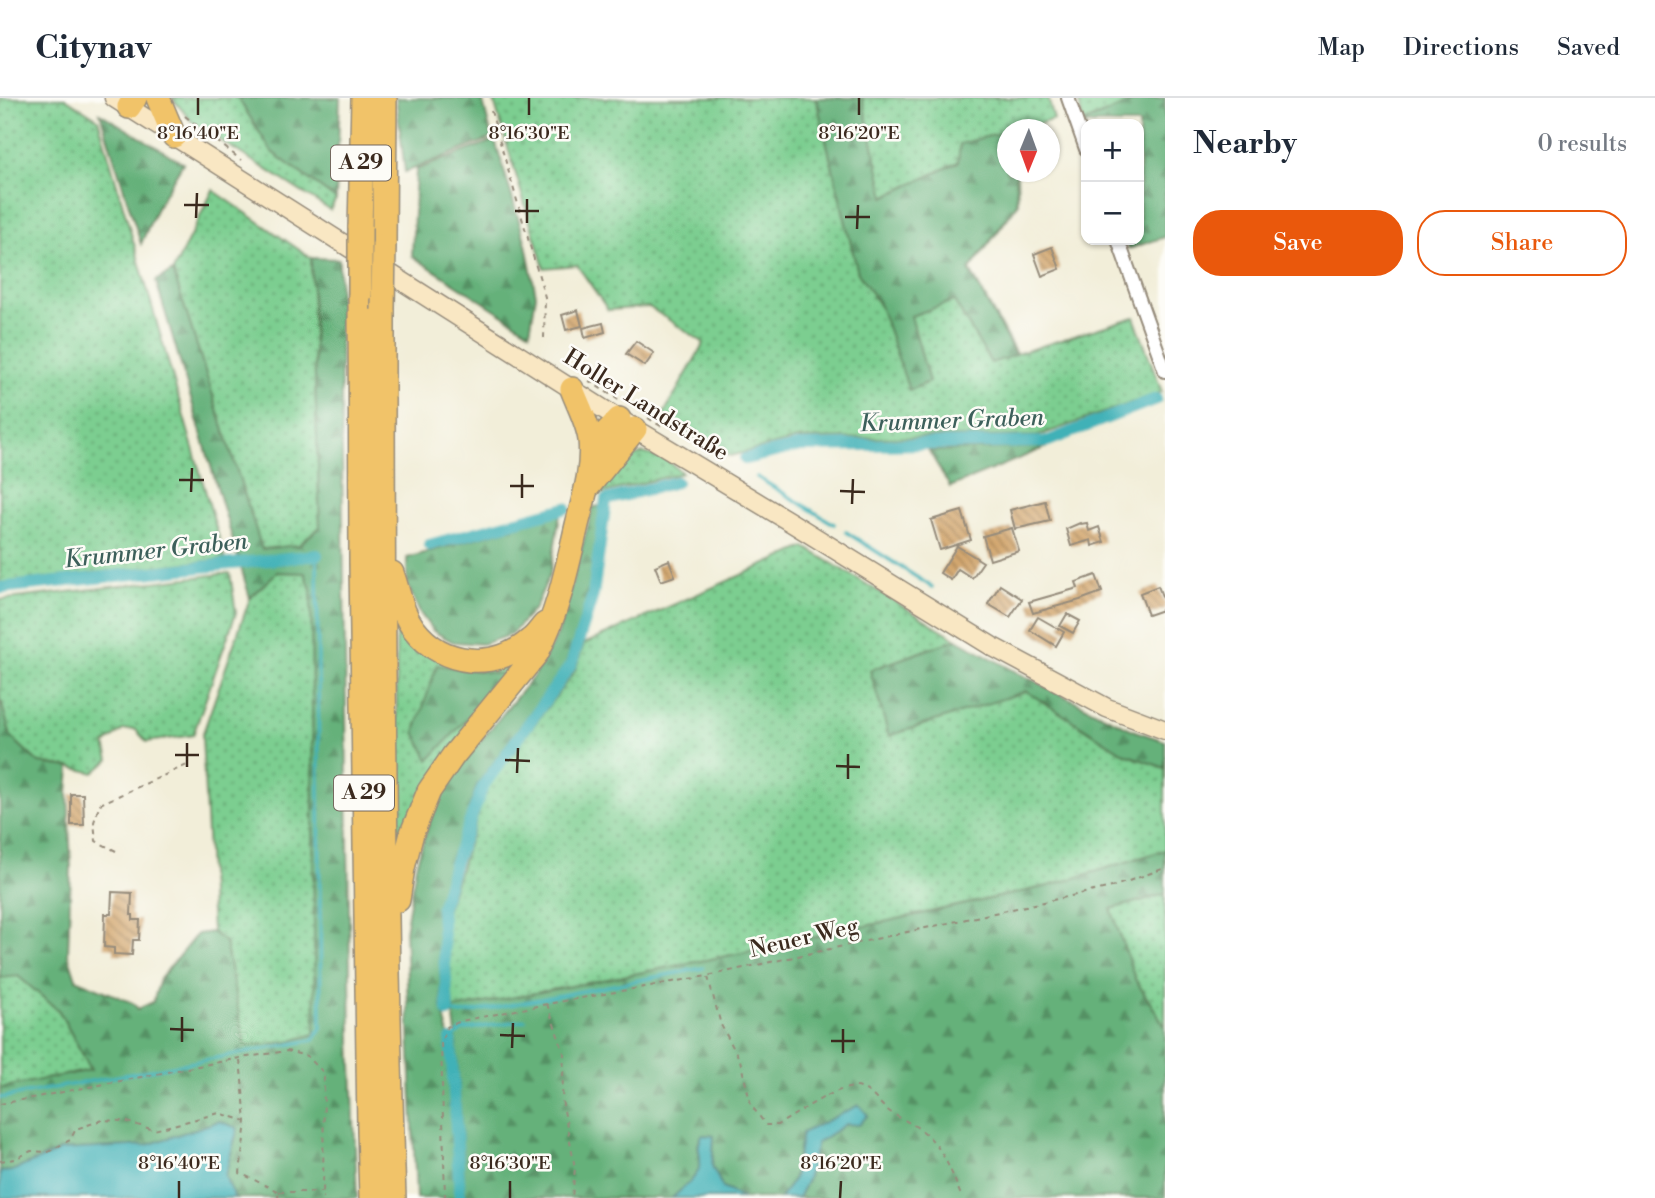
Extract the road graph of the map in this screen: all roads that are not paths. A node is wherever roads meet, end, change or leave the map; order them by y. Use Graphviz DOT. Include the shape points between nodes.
graph roads {
  1 [pos="158,98"];
  2 [pos="363,98"];
  3 [pos="385,98"];
  4 [pos="1068,98"];
  5 [pos="126,101"];
  6 [pos="1081,135"];
  7 [pos="174,136"];
  8 [pos="1120,245"];
  9 [pos="1165,371"];
  10 [pos="572,389"];
  11 [pos="627,424"];
  12 [pos="590,462"];
  13 [pos="588,487"];
  14 [pos="383,553"];
  15 [pos="555,610"];
  16 [pos="1165,730"];
  17 [pos="387,933"];
  18 [pos="371,1198"];
  19 [pos="394,1198"];
  1 -- 7 [label="highway"];
  2 -- 18 [label="highway, A 29, bridge" via="362,646"];
  3 -- 14 [label="highway, A 29, bridge"];
  4 -- 6 [label="street"];
  5 -- 7 [label="main road, Holler Landstraße"];
  7 -- 10 [label="main road, Holler Landstraße"];
  8 -- 9 [label="street"];
  10 -- 11 [label="main road, Holler Landstraße"];
  10 -- 12 [label="highway" via="590,439"];
  11 -- 12 [label="highway" via="602,437"];
  11 -- 13 [label="highway"];
  11 -- 16 [label="main road, Holler Landstraße" via="993,648 1107,708"];
  12 -- 13 [label="highway"];
  13 -- 15 [label="highway"];
  14 -- 15 [label="highway" via="400,604 414,629 434,647 462,660 505,656 533,639"];
  14 -- 17 [label="highway, A 29"];
  15 -- 17 [label="highway" via="537,653 429,791 412,833"];
  17 -- 19 [label="highway, A 29"];
}
